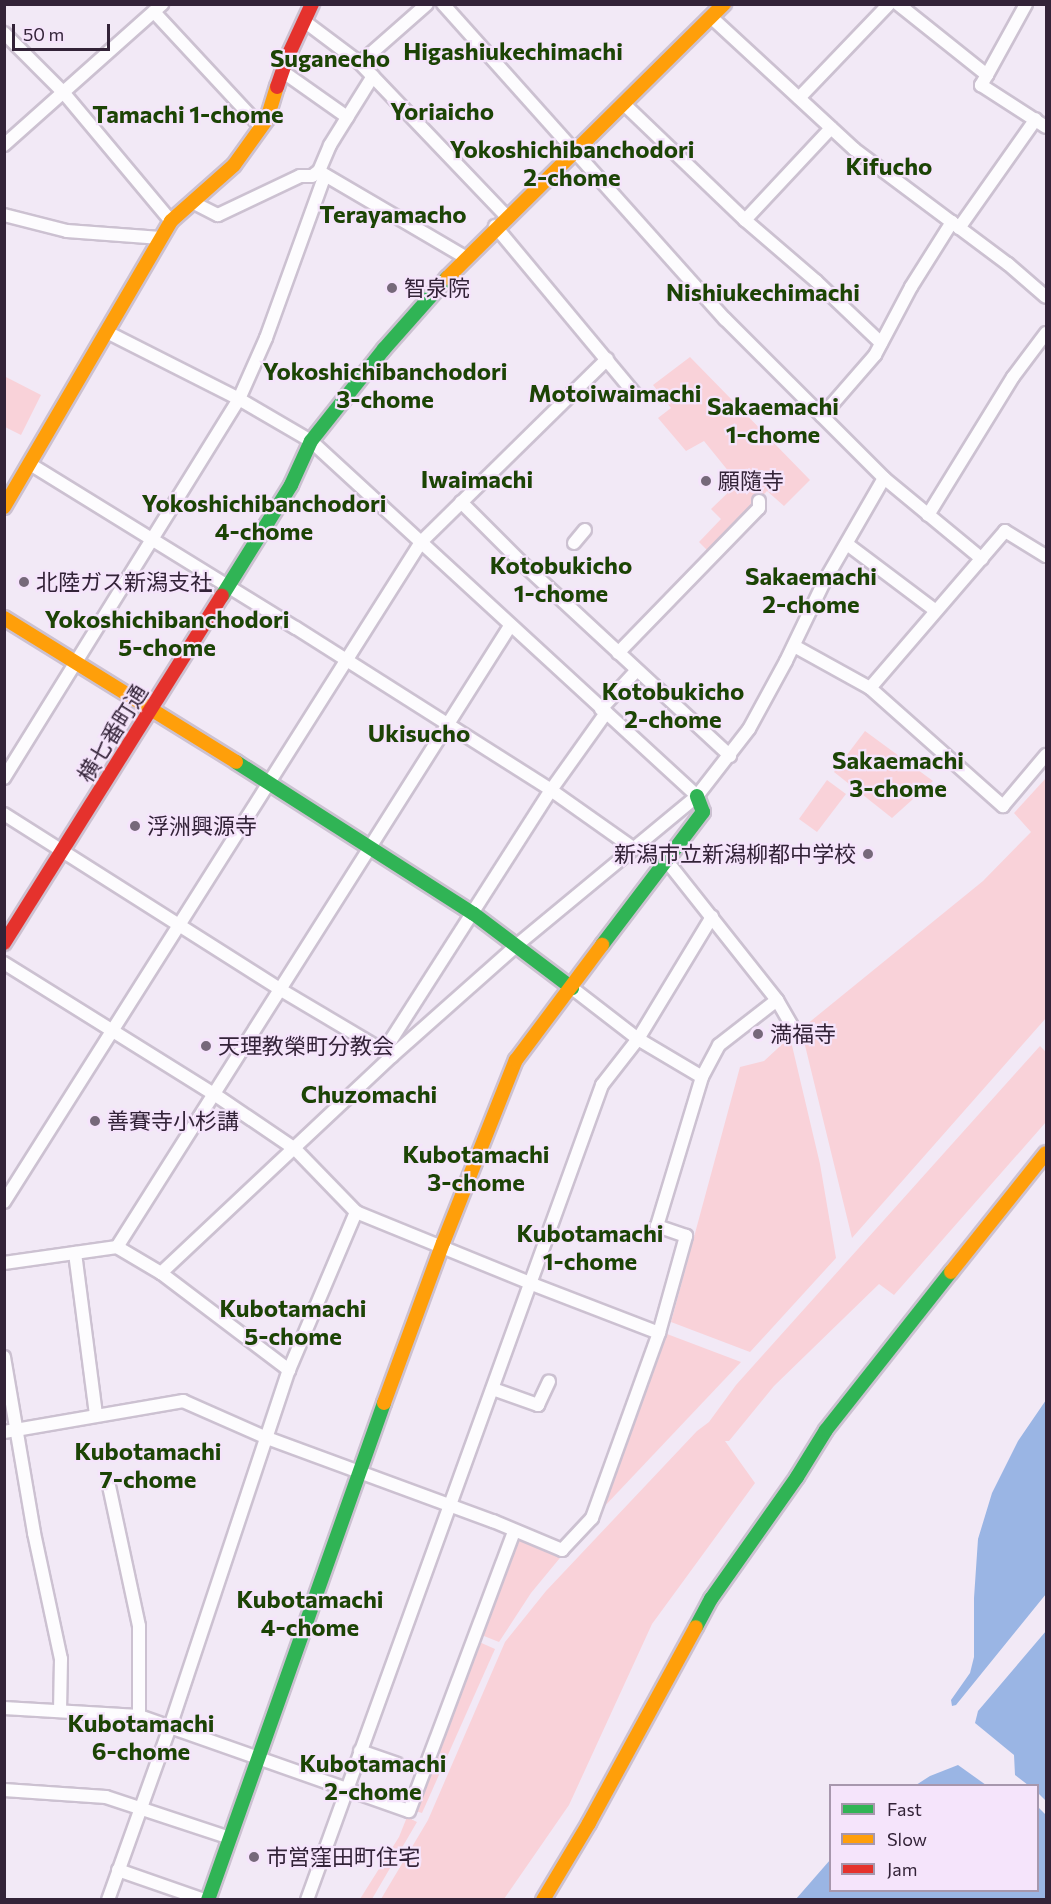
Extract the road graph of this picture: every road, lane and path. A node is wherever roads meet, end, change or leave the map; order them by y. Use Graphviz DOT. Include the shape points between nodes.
graph roads {
  1 [pos="312,4"];
  2 [pos="427,4"];
  3 [pos="443,4"];
  4 [pos="724,4"];
  5 [pos="889,4"];
  6 [pos="898,4"];
  7 [pos="1026,4"];
  8 [pos="158,8"];
  9 [pos="711,16"];
  10 [pos="304,21"];
  11 [pos="4,33"];
  12 [pos="360,63"];
  13 [pos="282,71"];
  14 [pos="987,75"];
  15 [pos="373,76"];
  16 [pos="63,92"];
  17 [pos="799,98"];
  18 [pos="624,104"];
  19 [pos="347,117"];
  20 [pos="1041,123"];
  21 [pos="261,127"];
  22 [pos="831,128"];
  23 [pos="4,145"];
  24 [pos="575,150"];
  25 [pos="322,173"];
  26 [pos="192,202"];
  27 [pos="4,215"];
  28 [pos="745,220"];
  29 [pos="171,221"];
  30 [pos="500,221"];
  31 [pos="956,225"];
  32 [pos="161,238"];
  33 [pos="465,257"];
  34 [pos="1047,297"];
  35 [pos="107,332"];
  36 [pos="1047,333"];
  37 [pos="881,343"];
  38 [pos="607,359"];
  39 [pos="634,393"];
  40 [pos="239,399"];
  41 [pos="822,416"];
  42 [pos="311,441"];
  43 [pos="30,464"];
  44 [pos="884,478"];
  45 [pos="10,484"];
  46 [pos="759,501"];
  47 [pos="461,502"];
  48 [pos="4,507"];
  49 [pos="928,515"];
  50 [pos="585,530"];
  51 [pos="153,540"];
  52 [pos="421,542"];
  53 [pos="574,543"];
  54 [pos="847,544"];
  55 [pos="1047,556"];
  56 [pos="982,559"];
  57 [pos="229,586"];
  58 [pos="936,611"];
  59 [pos="4,618"];
  60 [pos="510,626"];
  61 [pos="794,646"];
  62 [pos="618,653"];
  63 [pos="346,661"];
  64 [pos="75,663"];
  65 [pos="637,670"];
  66 [pos="870,688"];
  67 [pos="152,708"];
  68 [pos="603,711"];
  69 [pos="448,725"];
  70 [pos="1047,755"];
  71 [pos="730,756"];
  72 [pos="4,778"];
  73 [pos="267,784"];
  74 [pos="551,790"];
  75 [pos="697,796"];
  76 [pos="4,814"];
  77 [pos="370,848"];
  78 [pos="633,848"];
  79 [pos="63,850"];
  80 [pos="666,860"];
  81 [pos="474,914"];
  82 [pos="712,917"];
  83 [pos="179,925"];
  84 [pos="4,943"];
  85 [pos="517,945"];
  86 [pos="4,963"];
  87 [pos="572,988"];
  88 [pos="281,990"];
  89 [pos="777,1000"];
  90 [pos="793,1028"];
  91 [pos="112,1030"];
  92 [pos="638,1039"];
  93 [pos="388,1053"];
  94 [pos="702,1077"];
  95 [pos="214,1094"];
  96 [pos="295,1149"];
  97 [pos="1047,1153"];
  98 [pos="4,1202"];
  99 [pos="356,1212"];
  100 [pos="442,1246"];
  101 [pos="117,1247"];
  102 [pos="75,1253"];
  103 [pos="4,1263"];
  104 [pos="160,1273"];
  105 [pos="532,1284"];
  106 [pos="659,1333"];
  107 [pos="4,1357"];
  108 [pos="289,1370"];
  109 [pos="549,1381"];
  110 [pos="493,1389"];
  111 [pos="96,1415"];
  112 [pos="10,1431"];
  113 [pos="267,1438"];
  114 [pos="358,1472"];
  115 [pos="109,1486"];
  116 [pos="450,1507"];
  117 [pos="514,1530"];
  118 [pos="4,1708"];
  119 [pos="60,1711"];
  120 [pos="139,1716"];
  121 [pos="170,1727"];
  122 [pos="360,1751"];
  123 [pos="257,1759"];
  124 [pos="397,1764"];
  125 [pos="347,1788"];
  126 [pos="4,1790"];
  127 [pos="140,1810"];
  128 [pos="230,1838"];
  129 [pos="118,1870"];
  130 [pos="544,1896"];
  131 [pos="108,1899"];
  132 [pos="206,1899"];
  133 [pos="307,1899"];
  1 -- 10 [label="street"];
  2 -- 12 [label="street"];
  3 -- 24 [label="street"];
  4 -- 9 [label="street, 横七番町通"];
  5 -- 17 [label="street"];
  6 -- 14 [label="street"];
  7 -- 14 [label="street"];
  8 -- 16 [label="street"];
  8 -- 21 [label="street"];
  9 -- 17 [label="street"];
  9 -- 18 [label="street, 横七番町通"];
  10 -- 12 [label="street"];
  10 -- 13 [label="street"];
  11 -- 16 [label="street"];
  12 -- 15 [label="street"];
  13 -- 19 [label="street"];
  13 -- 21 [label="street"];
  14 -- 20 [label="street" via="981,85"];
  15 -- 19 [label="street"];
  15 -- 30 [label="street"];
  16 -- 23 [label="street"];
  16 -- 29 [label="street"];
  17 -- 22 [label="street"];
  18 -- 24 [label="street, 横七番町通"];
  18 -- 28 [label="street"];
  19 -- 25 [label="street"];
  20 -- 31 [label="street"];
  21 -- 26 [label="street" via="234,165"];
  22 -- 28 [label="street"];
  22 -- 31 [label="street"];
  24 -- 30 [label="street, 横七番町通"];
  24 -- 41 [label="street" via="723,317"];
  25 -- 26 [label="street" via="300,176 218,215"];
  25 -- 33 [label="street"];
  25 -- 40 [label="street" via="266,338"];
  26 -- 29 [label="street"];
  27 -- 32 [label="street" via="67,231"];
  28 -- 37 [label="street"];
  29 -- 32 [label="street"];
  30 -- 33 [label="street, 横七番町通"];
  30 -- 38 [label="street"];
  31 -- 34 [label="street"];
  31 -- 37 [label="street" via="911,287"];
  32 -- 35 [label="street"];
  33 -- 42 [label="street, 横七番町通" via="384,349"];
  35 -- 40 [label="street"];
  35 -- 43 [label="street"];
  36 -- 49 [label="street" via="1013,377"];
  37 -- 41 [label="street"];
  38 -- 39 [label="street"];
  38 -- 47 [label="street"];
  40 -- 42 [label="street"];
  40 -- 51 [label="street"];
  41 -- 44 [label="street"];
  42 -- 52 [label="street"];
  42 -- 57 [label="street, 横七番町通" via="291,485"];
  43 -- 45 [label="street"];
  43 -- 51 [label="street"];
  44 -- 49 [label="street"];
  44 -- 54 [label="street"];
  45 -- 48 [label="street"];
  46 -- 62 [label="street" via="759,508"];
  47 -- 52 [label="street"];
  47 -- 62 [label="street"];
  49 -- 56 [label="street"];
  50 -- 53 [label="street"];
  51 -- 57 [label="street"];
  51 -- 64 [label="street"];
  52 -- 60 [label="street"];
  52 -- 63 [label="street"];
  54 -- 58 [label="street"];
  54 -- 61 [label="street"];
  55 -- 56 [label="street" via="1005,531"];
  56 -- 58 [label="street"];
  57 -- 63 [label="street"];
  57 -- 67 [label="street, 横七番町通"];
  58 -- 66 [label="street"];
  59 -- 64 [label="street"];
  60 -- 68 [label="street"];
  60 -- 69 [label="street"];
  61 -- 66 [label="street"];
  61 -- 71 [label="street"];
  62 -- 65 [label="street"];
  63 -- 69 [label="street"];
  63 -- 73 [label="street"];
  64 -- 67 [label="street"];
  64 -- 72 [label="street"];
  65 -- 68 [label="street"];
  65 -- 71 [label="street"];
  66 -- 70 [label="street" via="1003,806"];
  67 -- 73 [label="street"];
  67 -- 79 [label="street, 横七番町通"];
  68 -- 74 [label="street"];
  68 -- 75 [label="street"];
  69 -- 74 [label="street"];
  69 -- 77 [label="street"];
  71 -- 75 [label="street"];
  73 -- 77 [label="street"];
  73 -- 83 [label="street"];
  74 -- 78 [label="street"];
  74 -- 81 [label="street"];
  75 -- 78 [label="street"];
  75 -- 80 [label="street" via="703,812"];
  76 -- 79 [label="street"];
  77 -- 81 [label="street"];
  77 -- 88 [label="street"];
  78 -- 85 [label="street"];
  79 -- 83 [label="street"];
  79 -- 84 [label="street, 横七番町通"];
  80 -- 82 [label="street"];
  80 -- 87 [label="street"];
  81 -- 85 [label="street"];
  81 -- 93 [label="street"];
  82 -- 89 [label="street"];
  82 -- 92 [label="street"];
  83 -- 88 [label="street"];
  83 -- 91 [label="street"];
  85 -- 87 [label="street"];
  85 -- 93 [label="street"];
  86 -- 91 [label="street"];
  87 -- 92 [label="street"];
  87 -- 100 [label="street" via="516,1060"];
  88 -- 93 [label="street"];
  88 -- 95 [label="street"];
  89 -- 90 [label="street"];
  89 -- 94 [label="street" via="719,1045"];
  91 -- 95 [label="street"];
  91 -- 98 [label="street"];
  92 -- 94 [label="street"];
  92 -- 105 [label="street" via="602,1085"];
  93 -- 96 [label="street"];
  94 -- 106 [label="street" via="657,1226 686,1236"];
  95 -- 96 [label="street"];
  95 -- 101 [label="street"];
  96 -- 99 [label="street"];
  96 -- 104 [label="street"];
  97 -- 130 [label="street" via="826,1430 711,1599"];
  99 -- 100 [label="street"];
  99 -- 108 [label="street"];
  100 -- 105 [label="street"];
  100 -- 114 [label="street"];
  101 -- 102 [label="street"];
  101 -- 104 [label="street"];
  102 -- 103 [label="street"];
  102 -- 111 [label="street"];
  104 -- 108 [label="street"];
  105 -- 106 [label="street"];
  105 -- 110 [label="street"];
  106 -- 117 [label="street" via="592,1518 562,1550"];
  107 -- 112 [label="street"];
  108 -- 113 [label="street"];
  109 -- 110 [label="street" via="538,1405"];
  110 -- 116 [label="street"];
  111 -- 112 [label="street"];
  111 -- 113 [label="street" via="183,1401"];
  112 -- 119 [label="street" via="61,1659"];
  113 -- 114 [label="street"];
  113 -- 121 [label="street"];
  114 -- 116 [label="street"];
  114 -- 123 [label="street"];
  115 -- 120 [label="street" via="139,1626"];
  116 -- 117 [label="street"];
  116 -- 122 [label="street"];
  117 -- 125 [label="street" via="409,1811"];
  118 -- 119 [label="street"];
  119 -- 120 [label="street"];
  120 -- 121 [label="street"];
  121 -- 123 [label="street"];
  121 -- 127 [label="street"];
  122 -- 124 [label="street"];
  122 -- 125 [label="street"];
  123 -- 125 [label="street"];
  123 -- 128 [label="street"];
  125 -- 133 [label="street"];
  126 -- 127 [label="street" via="106,1797"];
  127 -- 128 [label="street"];
  127 -- 129 [label="street"];
  128 -- 132 [label="street"];
  129 -- 131 [label="street"];
  129 -- 132 [label="street"];
}
